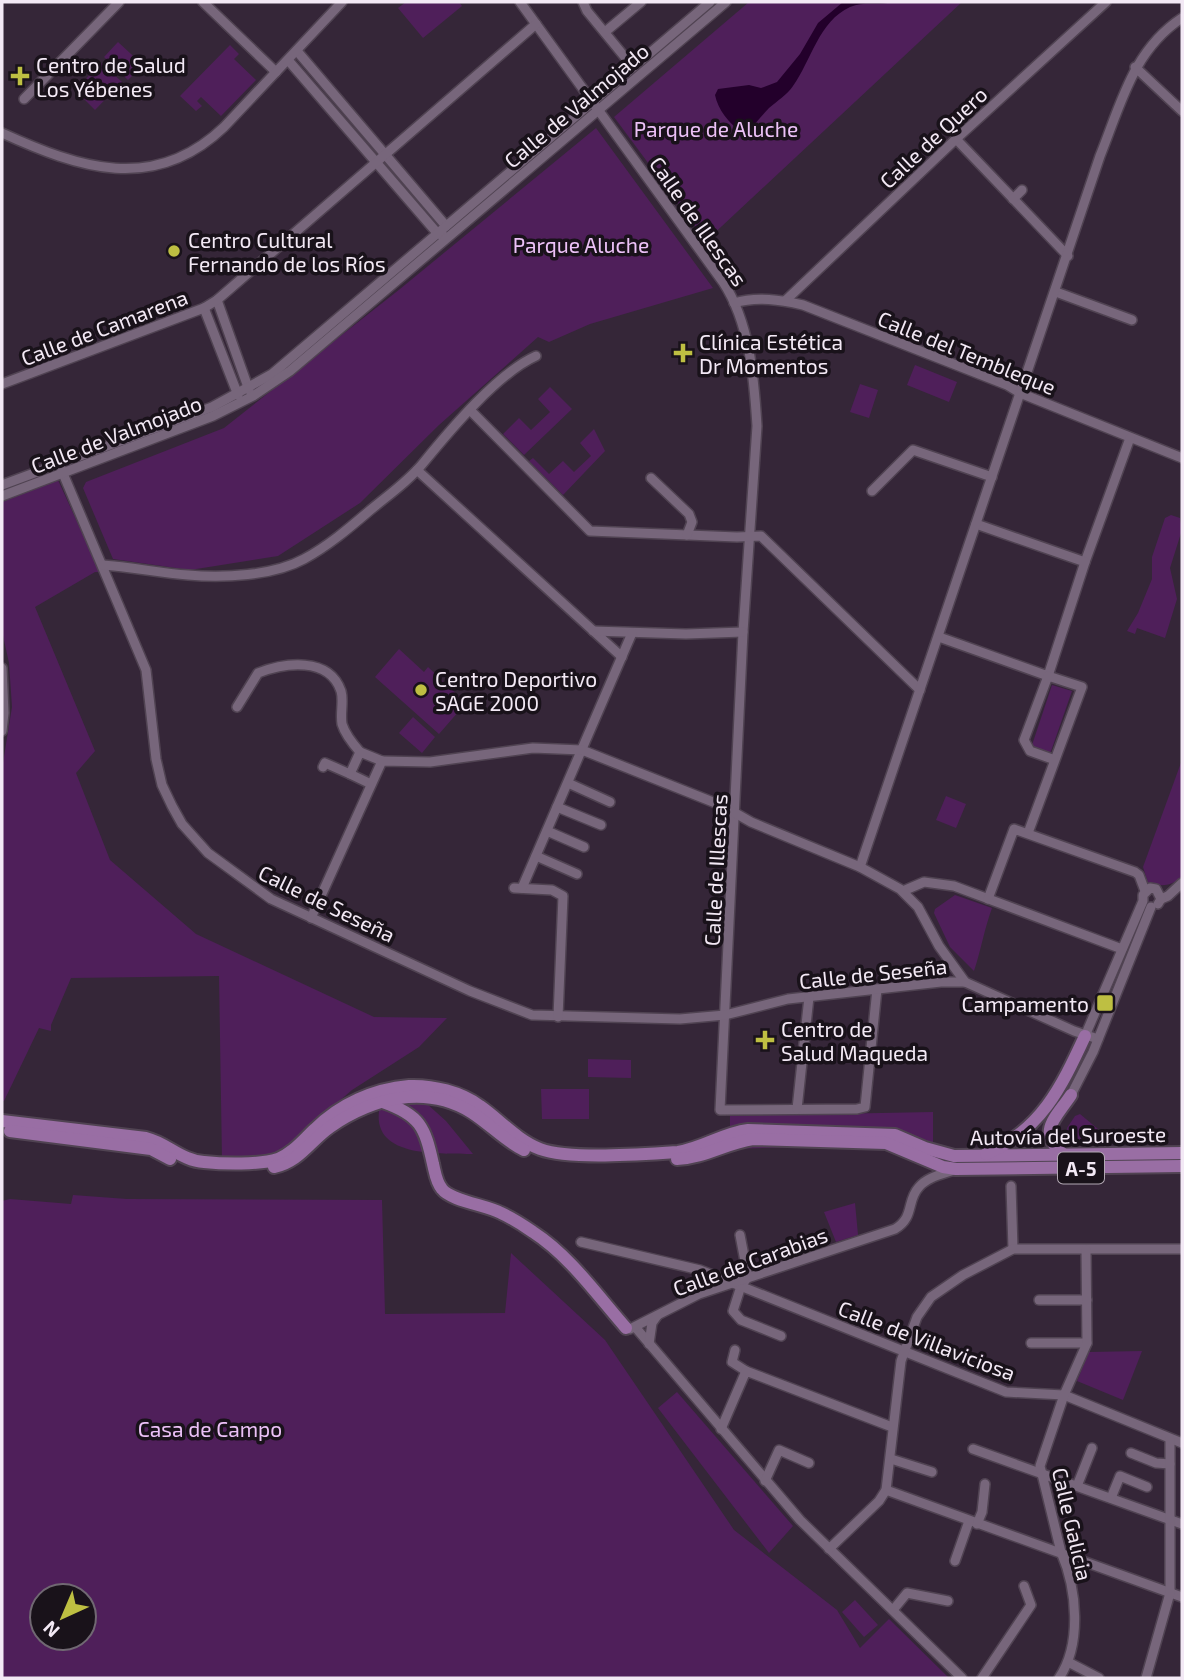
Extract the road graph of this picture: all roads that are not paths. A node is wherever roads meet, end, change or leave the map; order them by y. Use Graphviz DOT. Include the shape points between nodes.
graph roads {
  1 [pos="119,2"];
  2 [pos="203,2"];
  3 [pos="342,2"];
  4 [pos="520,2"];
  5 [pos="583,2"];
  6 [pos="641,2"];
  7 [pos="710,2"];
  8 [pos="726,2"];
  9 [pos="1106,2"];
  10 [pos="1182,18"];
  11 [pos="536,24"];
  12 [pos="605,33"];
  13 [pos="297,51"];
  14 [pos="288,60"];
  15 [pos="633,67"];
  16 [pos="1135,67"];
  17 [pos="276,72"];
  18 [pos="24,99"];
  19 [pos="596,105"];
  20 [pos="1182,111"];
  21 [pos="2,133"];
  22 [pos="956,139"];
  23 [pos="386,155"];
  24 [pos="378,163"];
  25 [pos="1022,190"];
  26 [pos="1013,199"];
  27 [pos="447,231"];
  28 [pos="438,234"];
  29 [pos="1068,256"];
  30 [pos="1056,292"];
  31 [pos="217,300"];
  32 [pos="785,300"];
  33 [pos="734,303"];
  34 [pos="204,308"];
  35 [pos="1132,320"];
  36 [pos="536,356"];
  37 [pos="2,384"];
  38 [pos="250,387"];
  39 [pos="1020,393"];
  40 [pos="239,399"];
  41 [pos="470,410"];
  42 [pos="1130,438"];
  43 [pos="1182,458"];
  44 [pos="59,464"];
  45 [pos="416,470"];
  46 [pos="64,473"];
  47 [pos="992,477"];
  48 [pos="652,478"];
  49 [pos="2,485"];
  50 [pos="872,491"];
  51 [pos="2,496"];
  52 [pos="976,523"];
  53 [pos="687,535"];
  54 [pos="750,536"];
  55 [pos="1085,562"];
  56 [pos="103,565"];
  57 [pos="593,631"];
  58 [pos="743,632"];
  59 [pos="632,633"];
  60 [pos="939,637"];
  61 [pos="622,657"];
  62 [pos="2,668"];
  63 [pos="1048,676"];
  64 [pos="920,690"];
  65 [pos="237,707"];
  66 [pos="2,731"];
  67 [pos="582,750"];
  68 [pos="360,752"];
  69 [pos="1055,760"];
  70 [pos="382,761"];
  71 [pos="323,768"];
  72 [pos="350,774"];
  73 [pos="568,783"];
  74 [pos="371,784"];
  75 [pos="610,802"];
  76 [pos="557,807"];
  77 [pos="735,814"];
  78 [pos="601,825"];
  79 [pos="547,831"];
  80 [pos="1028,833"];
  81 [pos="584,847"];
  82 [pos="536,856"];
  83 [pos="860,867"];
  84 [pos="577,874"];
  85 [pos="1182,883"];
  86 [pos="903,891"];
  87 [pos="1145,891"];
  88 [pos="988,899"];
  89 [pos="1161,899"];
  90 [pos="1147,904"];
  91 [pos="311,918"];
  92 [pos="1122,949"];
  93 [pos="965,982"];
  94 [pos="877,989"];
  95 [pos="809,997"];
  96 [pos="725,1015"];
  97 [pos="558,1017"];
  98 [pos="1092,1038"];
  99 [pos="1071,1095"];
  100 [pos="382,1101"];
  101 [pos="1050,1101"];
  102 [pos="797,1109"];
  103 [pos="1061,1110"];
  104 [pos="2,1121"];
  105 [pos="2,1129"];
  106 [pos="1182,1153"];
  107 [pos="1064,1155"];
  108 [pos="980,1157"];
  109 [pos="955,1162"];
  110 [pos="1182,1166"];
  111 [pos="1011,1186"];
  112 [pos="740,1235"];
  113 [pos="581,1242"];
  114 [pos="1013,1249"];
  115 [pos="1086,1250"];
  116 [pos="1182,1250"];
  117 [pos="748,1277"];
  118 [pos="736,1285"];
  119 [pos="1039,1300"];
  120 [pos="1087,1300"];
  121 [pos="660,1314"];
  122 [pos="631,1328"];
  123 [pos="781,1336"];
  124 [pos="1031,1343"];
  125 [pos="1087,1343"];
  126 [pos="652,1347"];
  127 [pos="735,1350"];
  128 [pos="904,1351"];
  129 [pos="747,1371"];
  130 [pos="1064,1395"];
  131 [pos="892,1427"];
  132 [pos="721,1429"];
  133 [pos="1170,1438"];
  134 [pos="1182,1443"];
  135 [pos="1092,1448"];
  136 [pos="972,1449"];
  137 [pos="1131,1453"];
  138 [pos="891,1458"];
  139 [pos="809,1463"];
  140 [pos="1170,1464"];
  141 [pos="932,1472"];
  142 [pos="1041,1473"];
  143 [pos="765,1480"];
  144 [pos="985,1484"];
  145 [pos="1077,1486"];
  146 [pos="1147,1487"];
  147 [pos="886,1490"];
  148 [pos="1111,1498"];
  149 [pos="1169,1519"];
  150 [pos="973,1522"];
  151 [pos="1182,1524"];
  152 [pos="829,1549"];
  153 [pos="1061,1552"];
  154 [pos="955,1561"];
  155 [pos="1024,1586"];
  156 [pos="1170,1592"];
  157 [pos="1182,1597"];
  158 [pos="948,1601"];
  159 [pos="892,1611"];
  160 [pos="1070,1663"];
  161 [pos="1094,1677"];
  162 [pos="962,1678"];
  163 [pos="982,1678"];
  164 [pos="1059,1678"];
  165 [pos="1146,1678"];
  1 -- 18 [label="street"];
  2 -- 17 [label="street"];
  3 -- 13 [label="street"];
  4 -- 11 [label="street, Calle de Illescas"];
  5 -- 12 [label="street"];
  6 -- 12 [label="street, Calle de Valmojado"];
  7 -- 15 [label="street, Calle de Valmojado"];
  8 -- 19 [label="street, Calle de Valmojado"];
  9 -- 22 [label="street, Calle de Quero"];
  10 -- 16 [label="street"];
  11 -- 19 [label="street, Calle de Illescas"];
  11 -- 23 [label="street"];
  12 -- 15 [label="street"];
  13 -- 14 [label="street"];
  13 -- 23 [label="street"];
  14 -- 17 [label="street"];
  14 -- 24 [label="street"];
  15 -- 19 [label="street, Calle de Valmojado"];
  16 -- 20 [label="street"];
  16 -- 29 [label="street"];
  17 -- 21 [label="street" via="206,143 149,167 126,170 73,162"];
  19 -- 27 [label="street, Calle de Valmojado"];
  19 -- 33 [label="street, Calle de Illescas"];
  22 -- 26 [label="street"];
  22 -- 32 [label="street, Calle de Quero"];
  23 -- 24 [label="street, Calle de Camarena"];
  23 -- 27 [label="street"];
  24 -- 28 [label="street"];
  24 -- 31 [label="street, Calle de Camarena"];
  25 -- 26 [label="street"];
  26 -- 29 [label="street"];
  27 -- 28 [label="street"];
  27 -- 40 [label="street, Calle de Valmojado" via="290,371"];
  28 -- 38 [label="street" via="272,374"];
  29 -- 30 [label="street"];
  30 -- 35 [label="street"];
  30 -- 39 [label="street"];
  31 -- 34 [label="street, Calle de Camarena"];
  31 -- 38 [label="street"];
  32 -- 33 [label="street, Calle del Tembleque"];
  32 -- 39 [label="street, Calle del Tembleque"];
  33 -- 54 [label="street, Calle de Illescas" via="743,327 757,426"];
  34 -- 37 [label="street, Calle de Camarena"];
  34 -- 40 [label="street"];
  36 -- 41 [label="street" via="521,363"];
  38 -- 40 [label="street"];
  39 -- 42 [label="street, Calle del Tembleque"];
  39 -- 47 [label="street"];
  40 -- 44 [label="street, Calle de Valmojado"];
  40 -- 46 [label="street, Calle de Valmojado" via="213,416"];
  41 -- 45 [label="street"];
  41 -- 53 [label="street" via="590,531"];
  42 -- 43 [label="street, Calle del Tembleque"];
  42 -- 55 [label="street"];
  44 -- 46 [label="street, Calle de Seseña"];
  44 -- 49 [label="street, Calle de Valmojado"];
  45 -- 56 [label="street" via="338,538 302,561 227,576"];
  45 -- 57 [label="street"];
  46 -- 51 [label="street, Calle de Valmojado"];
  46 -- 56 [label="street, Calle de Seseña"];
  47 -- 50 [label="street" via="913,450"];
  47 -- 52 [label="street"];
  48 -- 53 [label="street" via="689,514 692,522"];
  52 -- 55 [label="street"];
  52 -- 60 [label="street"];
  53 -- 54 [label="street"];
  54 -- 58 [label="street, Calle de Illescas"];
  54 -- 64 [label="street" via="761,536"];
  55 -- 63 [label="street"];
  56 -- 91 [label="street, Calle de Seseña" via="146,670 162,785 182,824 212,856 267,897"];
  57 -- 59 [label="street"];
  57 -- 61 [label="street"];
  58 -- 59 [label="street"];
  58 -- 77 [label="street, Calle de Illescas"];
  59 -- 61 [label="street"];
  60 -- 63 [label="street"];
  60 -- 64 [label="street"];
  61 -- 67 [label="street"];
  62 -- 66 [label="street"];
  63 -- 69 [label="street" via="1024,740 1030,751"];
  63 -- 69 [label="street" via="1082,687"];
  64 -- 83 [label="street"];
  65 -- 68 [label="street" via="258,673 307,664 337,682 343,701 342,724"];
  67 -- 70 [label="street" via="533,748 430,762"];
  67 -- 73 [label="street"];
  67 -- 77 [label="street"];
  68 -- 70 [label="street"];
  68 -- 72 [label="street"];
  69 -- 80 [label="street"];
  70 -- 74 [label="street"];
  71 -- 72 [label="street" via="325,763"];
  72 -- 74 [label="street"];
  73 -- 75 [label="street"];
  73 -- 76 [label="street"];
  74 -- 91 [label="street"];
  76 -- 78 [label="street"];
  76 -- 79 [label="street"];
  77 -- 83 [label="street"];
  77 -- 96 [label="street, Calle de Illescas"];
  79 -- 81 [label="street"];
  79 -- 82 [label="street"];
  80 -- 87 [label="street" via="1135,872"];
  80 -- 88 [label="street" via="1014,829"];
  82 -- 84 [label="street"];
  82 -- 97 [label="street" via="518,888 552,890 563,896"];
  83 -- 86 [label="street"];
  85 -- 89 [label="street"];
  86 -- 88 [label="street" via="924,882 940,883"];
  86 -- 93 [label="street"];
  87 -- 89 [label="street" via="1156,890"];
  87 -- 90 [label="street"];
  88 -- 92 [label="street"];
  89 -- 90 [label="street"];
  90 -- 92 [label="street"];
  90 -- 98 [label="street"];
  91 -- 97 [label="street, Calle de Seseña" via="506,1006"];
  92 -- 98 [label="street"];
  93 -- 94 [label="street, Calle de Seseña"];
  93 -- 98 [label="street, Calle de Seseña"];
  94 -- 95 [label="street, Calle de Seseña"];
  94 -- 102 [label="street" via="865,1107"];
  95 -- 96 [label="street, Calle de Seseña"];
  95 -- 102 [label="street"];
  96 -- 97 [label="street, Calle de Seseña"];
  96 -- 102 [label="street, Calle de Illescas" via="720,1110"];
  98 -- 99 [label="street"];
  98 -- 101 [label="highway"];
  99 -- 103 [label="highway"];
  100 -- 105 [label="highway" via="352,1112 291,1162 268,1168 201,1169 151,1149"];
  100 -- 109 [label="highway" via="418,1096 456,1104 518,1147 560,1161 692,1159 753,1139 872,1141 896,1146 943,1167"];
  100 -- 122 [label="highway" via="403,1109 424,1128 443,1191 499,1212 542,1238"];
  101 -- 103 [label="highway"];
  101 -- 108 [label="highway" via="1014,1141"];
  103 -- 107 [label="highway" via="1048,1136"];
  104 -- 109 [label="highway" via="146,1138 200,1162 263,1162 286,1155 353,1101 412,1086 469,1099 533,1146 565,1154 694,1150 748,1129 888,1134"];
  106 -- 107 [label="highway, Autovía del Suroeste / A-5"];
  107 -- 108 [label="highway, Autovía del Suroeste / A-5"];
  108 -- 109 [label="highway, Autovía del Suroeste / A-5"];
  109 -- 110 [label="highway, Autovía del Suroeste / A-5"];
  109 -- 117 [label="street, Calle de Carabias" via="917,1188 909,1216 900,1226"];
  111 -- 114 [label="street"];
  112 -- 117 [label="street"];
  113 -- 118 [label="street, Calle de Villaviciosa" via="700,1270"];
  114 -- 115 [label="street"];
  114 -- 128 [label="street" via="931,1297 917,1317"];
  115 -- 116 [label="street"];
  115 -- 120 [label="street"];
  117 -- 118 [label="street, Calle de Carabias"];
  118 -- 121 [label="street, Calle de Carabias" via="699,1294"];
  118 -- 123 [label="street" via="736,1315"];
  118 -- 128 [label="street, Calle de Villaviciosa"];
  119 -- 120 [label="street"];
  120 -- 125 [label="street"];
  121 -- 122 [label="street, Calle de Carabias"];
  121 -- 126 [label="street" via="652,1323"];
  122 -- 126 [label="street"];
  124 -- 125 [label="street"];
  125 -- 130 [label="street, Calle Galicia"];
  126 -- 132 [label="street"];
  127 -- 129 [label="street" via="732,1362"];
  128 -- 130 [label="street, Calle de Villaviciosa" via="1006,1392"];
  128 -- 131 [label="street"];
  129 -- 131 [label="street"];
  129 -- 132 [label="street"];
  130 -- 133 [label="street, Calle de Villaviciosa"];
  130 -- 142 [label="street, Calle Galicia"];
  131 -- 138 [label="street"];
  132 -- 143 [label="street"];
  133 -- 134 [label="street, Calle de Villaviciosa"];
  133 -- 140 [label="street"];
  135 -- 145 [label="street"];
  136 -- 142 [label="street"];
  137 -- 140 [label="street"];
  138 -- 141 [label="street"];
  138 -- 147 [label="street"];
  139 -- 143 [label="street" via="779,1450"];
  140 -- 149 [label="street"];
  142 -- 145 [label="street"];
  142 -- 153 [label="street, Calle Galicia"];
  143 -- 152 [label="street"];
  144 -- 150 [label="street" via="982,1512"];
  145 -- 148 [label="street"];
  146 -- 148 [label="street" via="1120,1476"];
  147 -- 150 [label="street"];
  147 -- 152 [label="street"];
  148 -- 149 [label="street"];
  149 -- 151 [label="street"];
  149 -- 156 [label="street"];
  150 -- 153 [label="street"];
  150 -- 154 [label="street"];
  152 -- 159 [label="street"];
  153 -- 156 [label="street"];
  153 -- 160 [label="street, Calle Galicia" via="1074,1612"];
  155 -- 163 [label="street" via="1031,1605"];
  156 -- 157 [label="street"];
  156 -- 165 [label="street"];
  158 -- 159 [label="street" via="907,1593"];
  159 -- 162 [label="street"];
  160 -- 161 [label="street"];
  160 -- 164 [label="street, Calle Galicia"];
}
